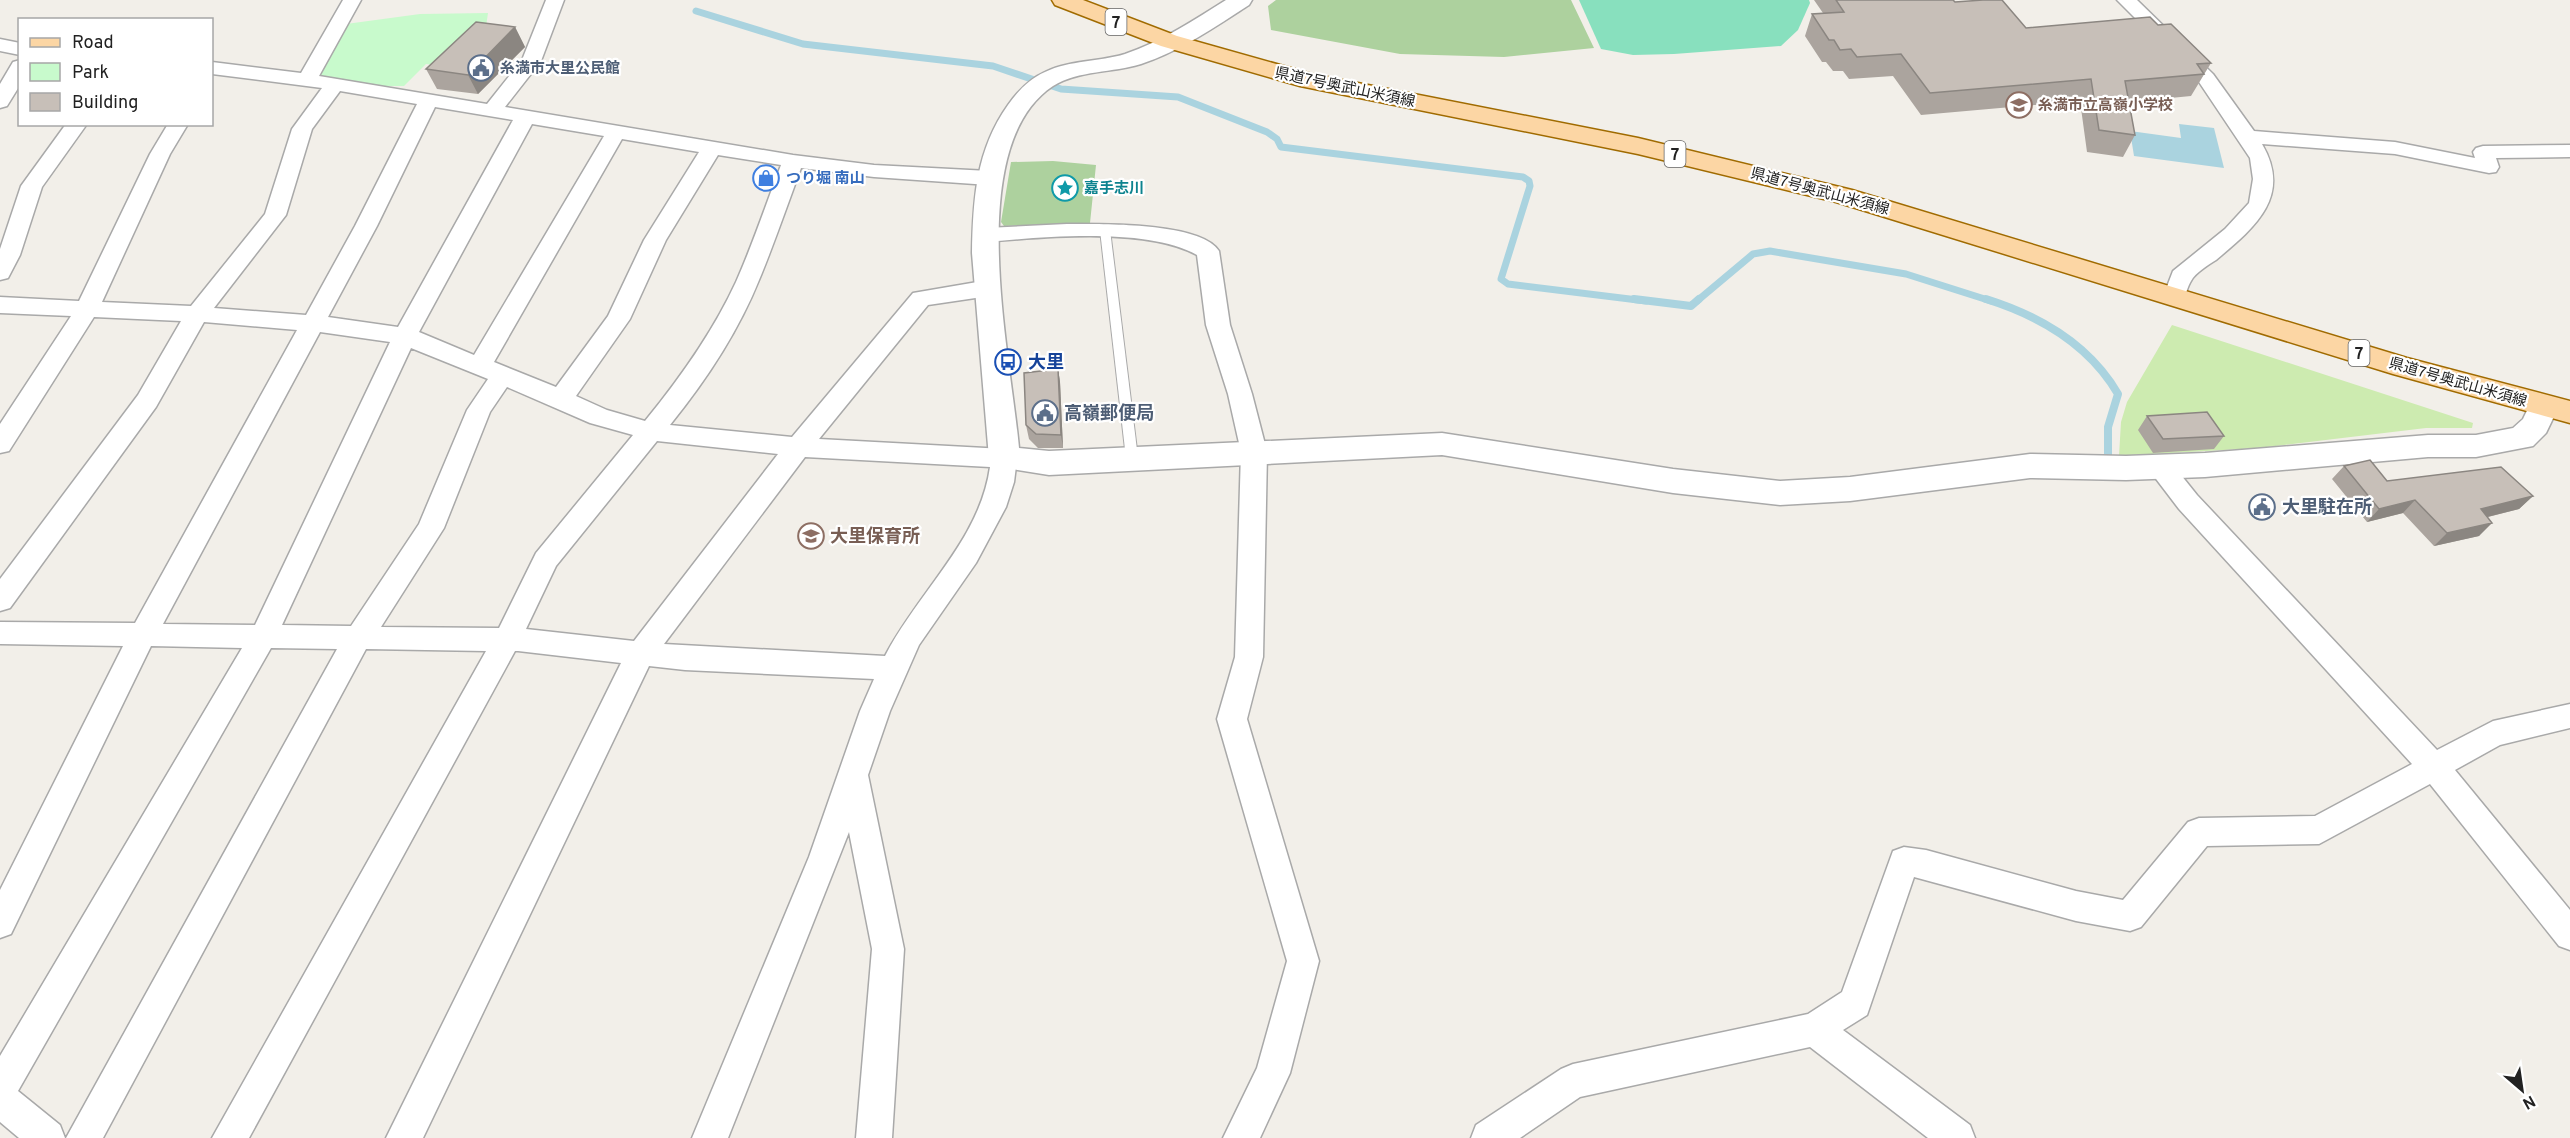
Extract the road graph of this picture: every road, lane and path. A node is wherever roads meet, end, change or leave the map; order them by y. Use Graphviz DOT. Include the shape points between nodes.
graph roads {
  1 [pos="352,0"];
  2 [pos="555,0"];
  3 [pos="1063,0"];
  4 [pos="1241,0"];
  5 [pos="2126,0"];
  6 [pos="1169,42"];
  7 [pos="0,45"];
  8 [pos="18,49"];
  9 [pos="213,68"];
  10 [pos="18,70"];
  11 [pos="307,80"];
  12 [pos="335,84"];
  13 [pos="429,100"];
  14 [pos="0,102"];
  15 [pos="492,111"];
  16 [pos="525,117"];
  17 [pos="76,126"];
  18 [pos="177,126"];
  19 [pos="616,132"];
  20 [pos="2248,136"];
  21 [pos="712,147"];
  22 [pos="2570,151"];
  23 [pos="793,161"];
  24 [pos="989,178"];
  25 [pos="1105,230"];
  26 [pos="986,235"];
  27 [pos="0,273"];
  28 [pos="989,288"];
  29 [pos="2174,297"];
  30 [pos="0,305"];
  31 [pos="87,309"];
  32 [pos="197,314"];
  33 [pos="313,323"];
  34 [pos="405,336"];
  35 [pos="490,372"];
  36 [pos="561,399"];
  37 [pos="2557,409"];
  38 [pos="650,430"];
  39 [pos="0,444"];
  40 [pos="798,447"];
  41 [pos="1254,452"];
  42 [pos="1004,458"];
  43 [pos="1132,458"];
  44 [pos="2160,467"];
  45 [pos="0,600"];
  46 [pos="0,633"];
  47 [pos="143,635"];
  48 [pos="263,637"];
  49 [pos="358,638"];
  50 [pos="507,640"];
  51 [pos="640,654"];
  52 [pos="893,668"];
  53 [pos="2570,716"];
  54 [pos="2433,766"];
  55 [pos="853,773"];
  56 [pos="0,923"];
  57 [pos="2570,935"];
  58 [pos="1814,1029"];
  59 [pos="0,1089"];
  60 [pos="0,1099"];
  61 [pos="47,1138"];
  62 [pos="84,1138"];
  63 [pos="230,1138"];
  64 [pos="404,1138"];
  65 [pos="708,1138"];
  66 [pos="874,1138"];
  67 [pos="1241,1138"];
  68 [pos="1489,1138"];
  69 [pos="1957,1138"];
  1 -- 11 [label="street"];
  2 -- 15 [label="street" via="531,61"];
  3 -- 6 [label="main road, 県道7号奥武山米須線 / 7"];
  4 -- 6 [label="street"];
  5 -- 20 [label="street" via="2206,78"];
  6 -- 24 [label="street" via="1133,59 1047,79 1026,95 1014,111"];
  6 -- 29 [label="main road, 県道7号奥武山米須線 / 7" via="1308,81 1638,146 1801,185"];
  7 -- 8 [label="street"];
  9 -- 11 [label="street"];
  10 -- 14 [label="street"];
  11 -- 12 [label="street"];
  12 -- 13 [label="street"];
  12 -- 32 [label="street" via="302,129 275,215"];
  13 -- 15 [label="street"];
  13 -- 33 [label="street"];
  15 -- 16 [label="street"];
  16 -- 19 [label="street"];
  16 -- 34 [label="street"];
  17 -- 27 [label="street" via="32,186"];
  18 -- 31 [label="street"];
  19 -- 21 [label="street"];
  19 -- 35 [label="street"];
  20 -- 22 [label="street" via="2395,148 2489,167 2483,152"];
  20 -- 29 [label="street" via="2260,158 2264,179 2259,205 2233,234 2181,276"];
  21 -- 23 [label="street"];
  21 -- 36 [label="street" via="654,240 618,319"];
  23 -- 24 [label="street"];
  23 -- 38 [label="street" via="747,282 725,324 677,399"];
  24 -- 26 [label="street"];
  25 -- 26 [label="street"];
  25 -- 41 [label="street" via="1190,242 1208,251 1218,325"];
  25 -- 43 [label="lane"];
  26 -- 28 [label="street"];
  28 -- 40 [label="street" via="921,298"];
  28 -- 42 [label="street"];
  29 -- 37 [label="main road, 県道7号奥武山米須線 / 7"];
  30 -- 31 [label="street"];
  31 -- 32 [label="street"];
  31 -- 39 [label="street"];
  32 -- 33 [label="street"];
  32 -- 45 [label="street" via="147,401"];
  33 -- 34 [label="street"];
  33 -- 47 [label="street"];
  34 -- 35 [label="street"];
  34 -- 48 [label="street"];
  35 -- 36 [label="street"];
  35 -- 49 [label="street" via="479,410 431,528"];
  36 -- 38 [label="street" via="599,417"];
  37 -- 44 [label="street" via="2522,438 2476,446 2428,446"];
  38 -- 40 [label="street"];
  38 -- 50 [label="street" via="545,560"];
  40 -- 42 [label="street"];
  40 -- 51 [label="street"];
  41 -- 43 [label="street"];
  41 -- 44 [label="street" via="1442,444 1673,481 1780,493 1850,489 2030,466"];
  41 -- 67 [label="street" via="1249,657 1232,720 1303,961 1273,1073"];
  42 -- 43 [label="street" via="1049,463"];
  42 -- 52 [label="street" via="993,507 979,536 909,637"];
  44 -- 54 [label="street"];
  46 -- 47 [label="street"];
  47 -- 48 [label="street"];
  47 -- 56 [label="street"];
  48 -- 49 [label="street"];
  48 -- 59 [label="street"];
  49 -- 50 [label="street"];
  49 -- 62 [label="street"];
  50 -- 51 [label="street"];
  50 -- 63 [label="street"];
  51 -- 52 [label="street"];
  51 -- 64 [label="street"];
  52 -- 55 [label="street"];
  53 -- 54 [label="street" via="2493,734"];
  54 -- 57 [label="street"];
  54 -- 58 [label="street" via="2319,830 2199,832 2130,916 2076,906 1904,861 1854,1003"];
  55 -- 65 [label="street" via="825,857"];
  55 -- 66 [label="street" via="888,949"];
  58 -- 68 [label="street" via="1574,1081"];
  58 -- 69 [label="street"];
  60 -- 61 [label="street"];
}
